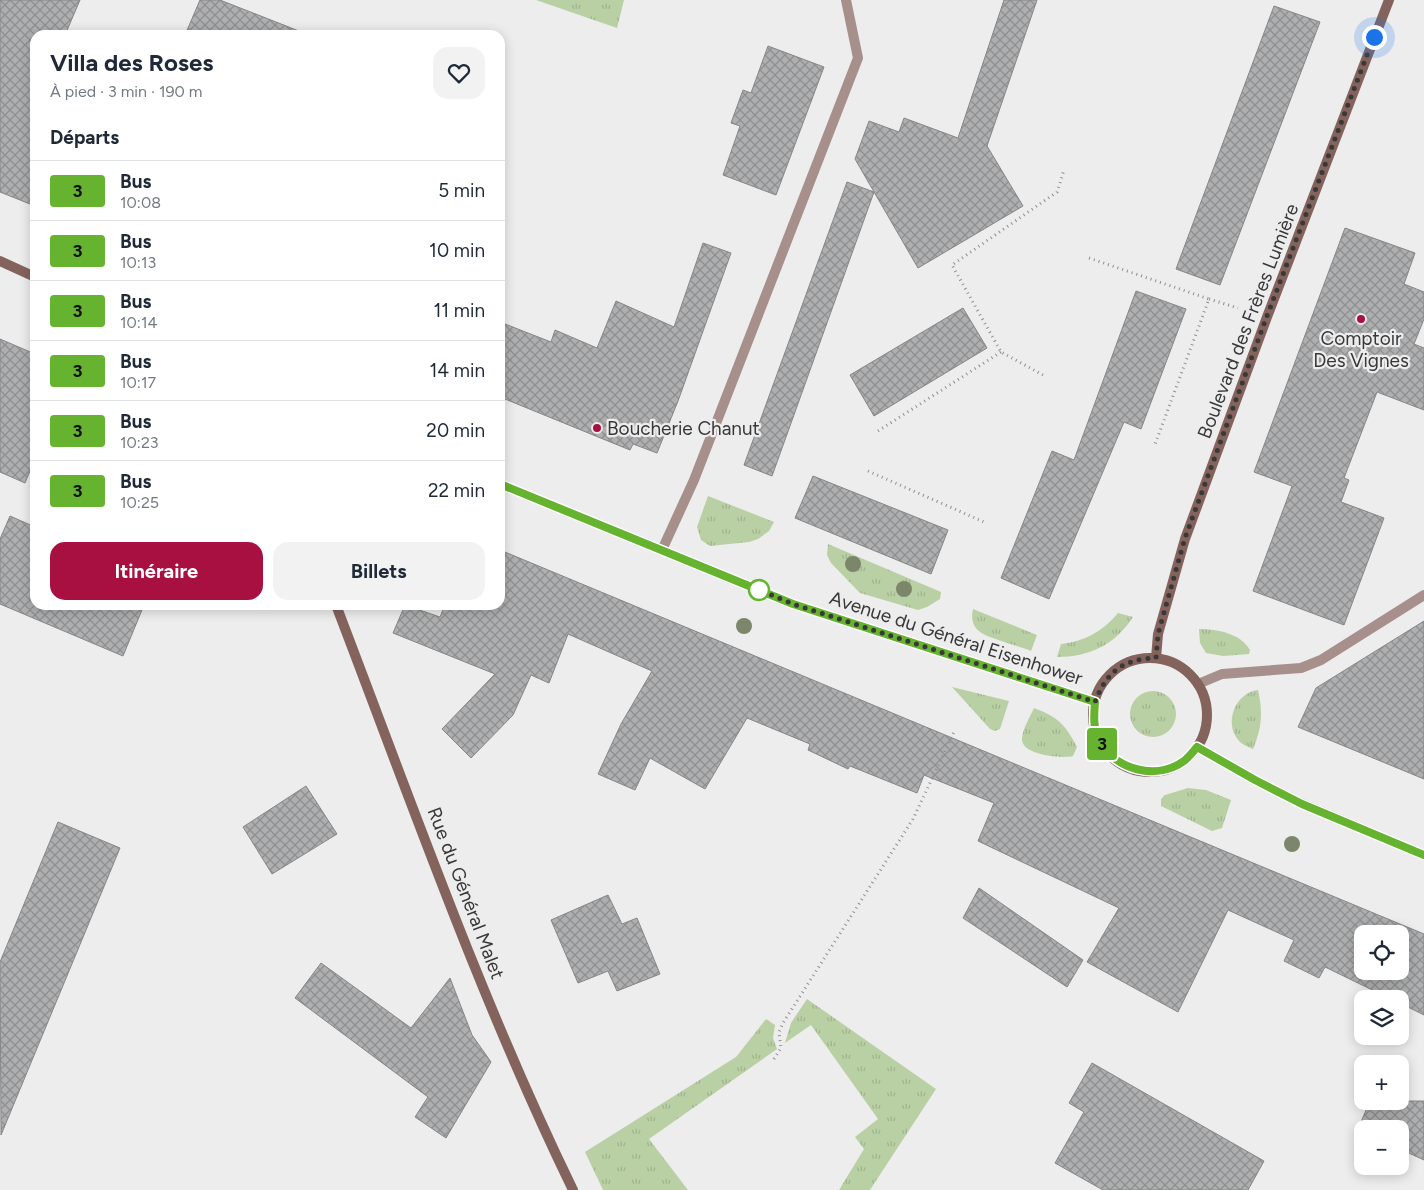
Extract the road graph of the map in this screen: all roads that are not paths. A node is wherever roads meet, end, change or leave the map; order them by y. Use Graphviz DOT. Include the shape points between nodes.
graph roads {
  1 [pos="846,0"];
  2 [pos="1389,0"];
  3 [pos="0,261"];
  4 [pos="30,275"];
  5 [pos="505,486"];
  6 [pos="662,550"];
  7 [pos="1424,595"];
  8 [pos="338,610"];
  9 [pos="1156,658"];
  10 [pos="1198,684"];
  11 [pos="1095,702"];
  12 [pos="1197,747"];
  13 [pos="1424,855"];
  14 [pos="573,1190"];
  1 -- 6 [label="street" via="858,58 694,480"];
  2 -- 9 [label="main road, Boulevard des Frères Lumière" via="1185,538 1158,634"];
  3 -- 4 [label="main road"];
  5 -- 6 [label="main road, Avenue du Général Eisenhower"];
  6 -- 11 [label="main road, Avenue du Général Eisenhower" via="793,604"];
  7 -- 10 [label="street" via="1321,660 1301,668 1222,674"];
  8 -- 14 [label="main road, Rue du Général Malet" via="475,967 542,1128"];
  9 -- 10 [label="main road, Avenue du Général Eisenhower" via="1173,662"];
  9 -- 11 [label="main road, Avenue du Général Eisenhower" via="1140,658 1111,673"];
  10 -- 12 [label="main road, Avenue du Général Eisenhower" via="1205,699 1207,716 1205,732"];
  11 -- 12 [label="main road, Avenue du Général Eisenhower" via="1094,721 1099,740 1111,756 1127,767 1146,772 1166,770 1183,761"];
  12 -- 13 [label="main road" via="1302,804"];
}
